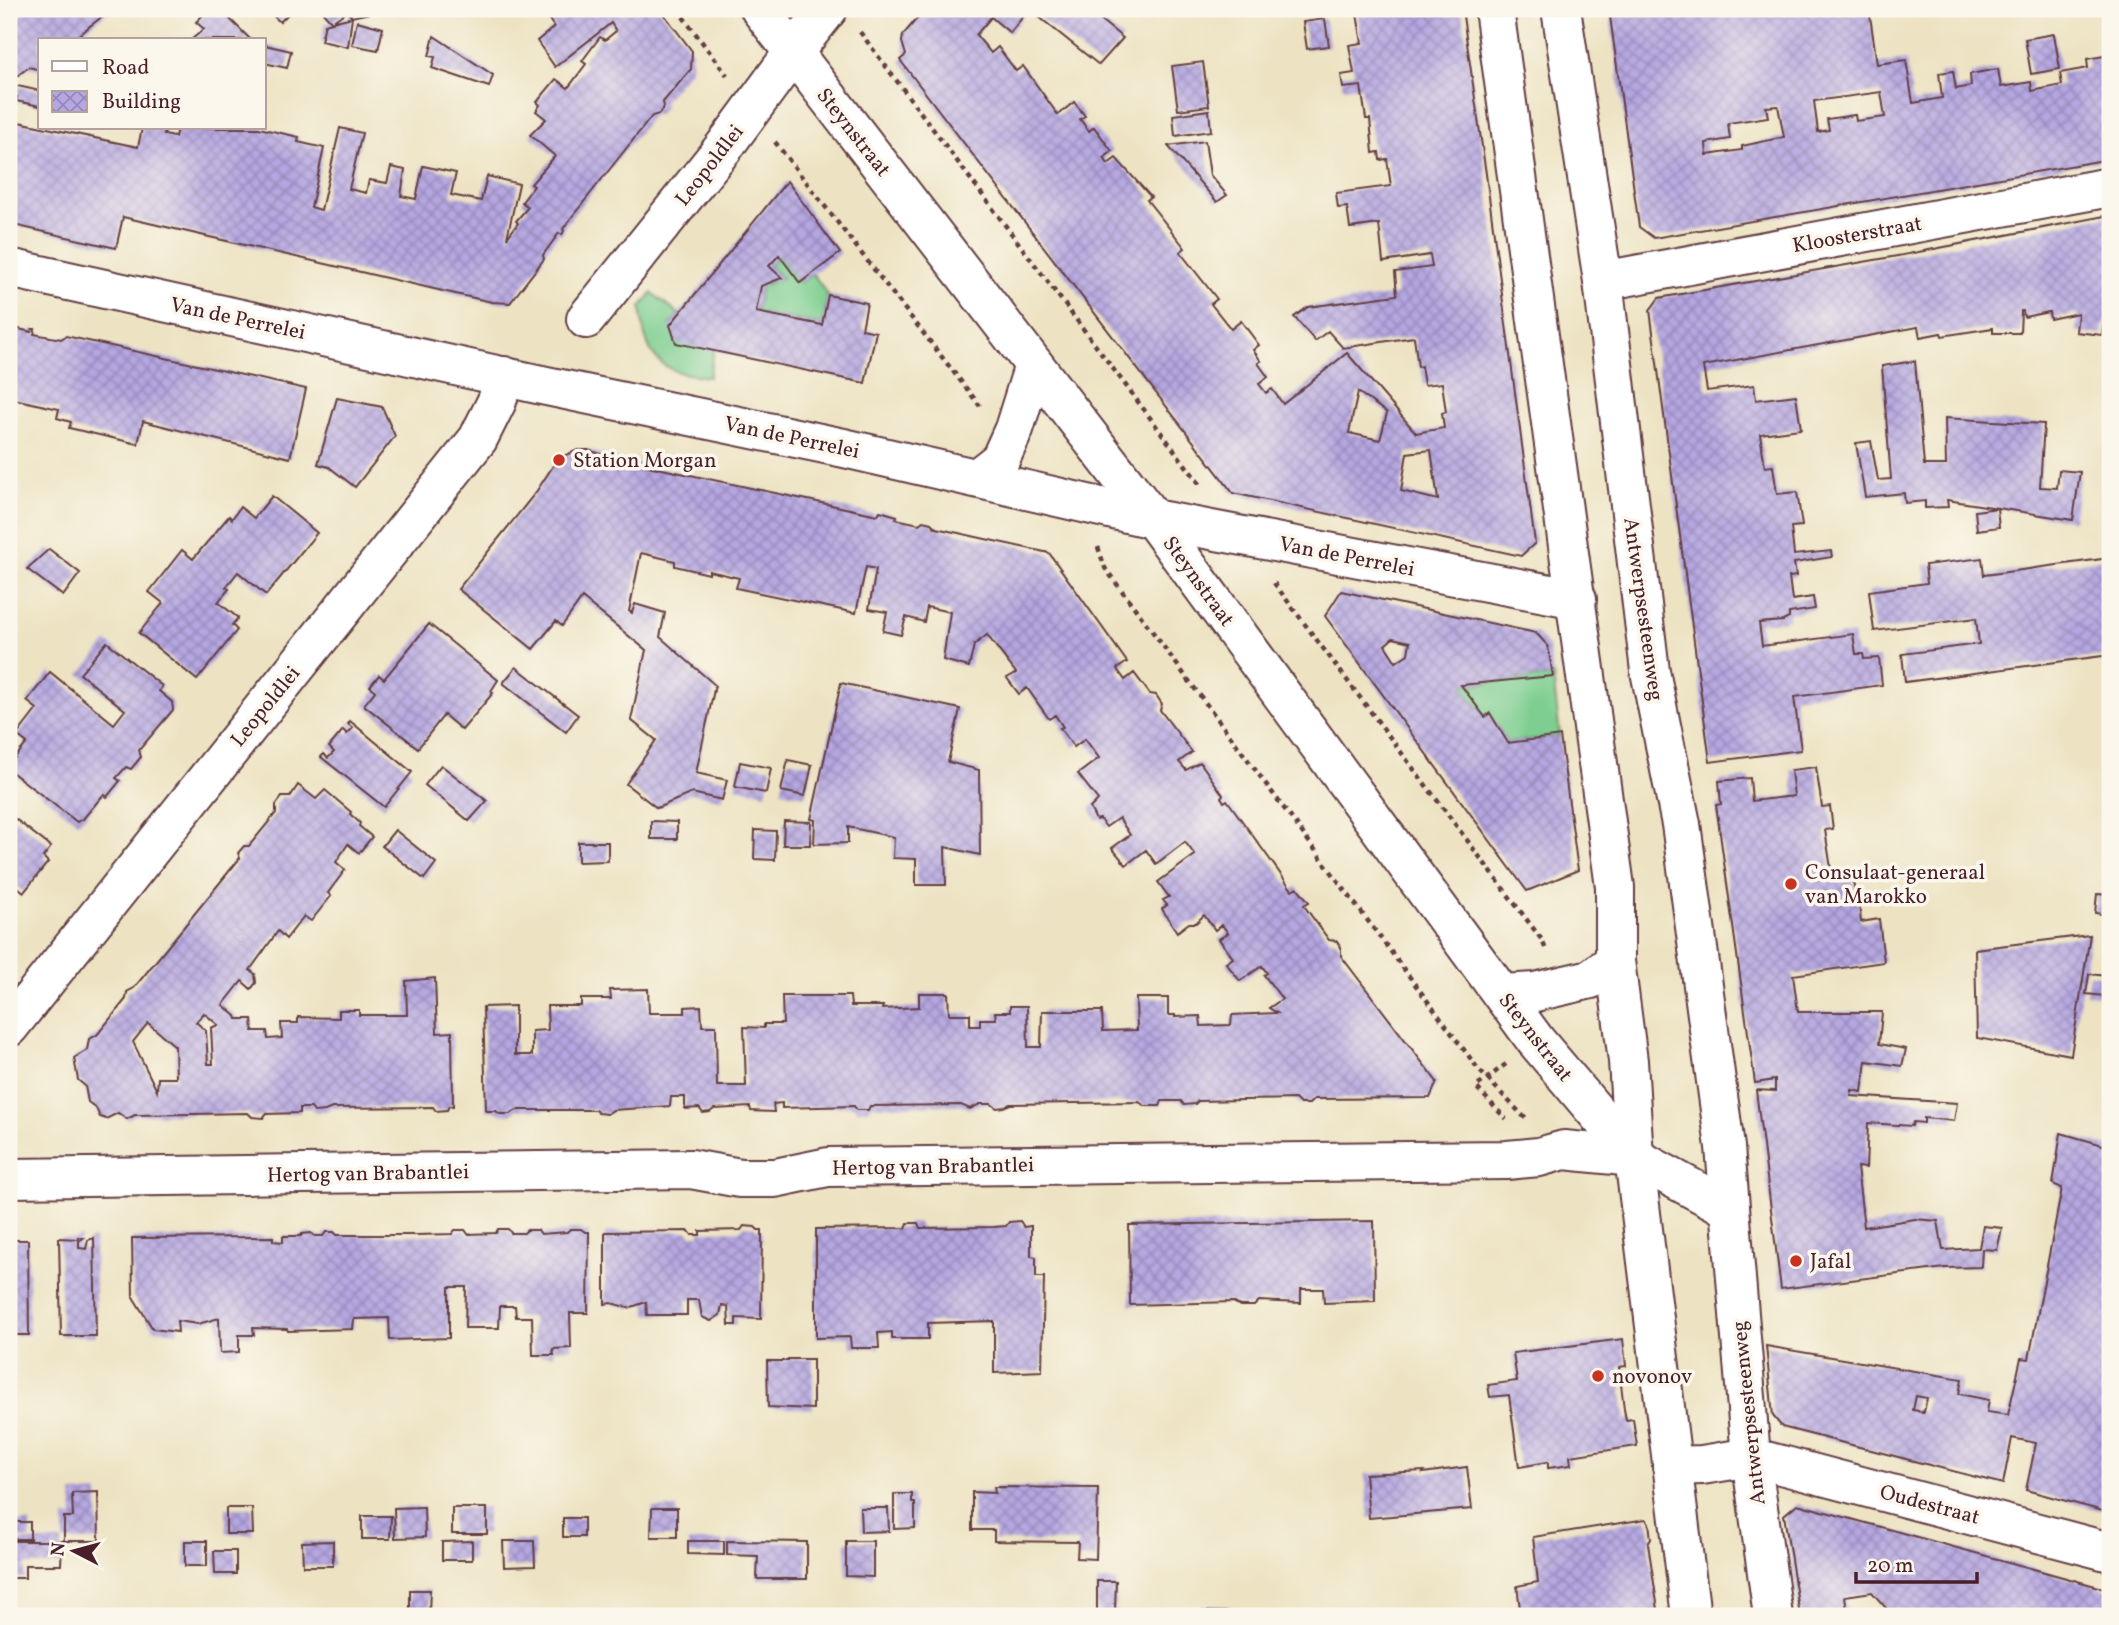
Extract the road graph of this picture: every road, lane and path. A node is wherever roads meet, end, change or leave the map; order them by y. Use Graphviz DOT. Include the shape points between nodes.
graph roads {
  1 [pos="677,9"];
  2 [pos="760,9"];
  3 [pos="828,9"];
  4 [pos="1494,9"];
  5 [pos="1561,9"];
  6 [pos="793,53"];
  7 [pos="752,109"];
  8 [pos="2110,187"];
  9 [pos="9,268"];
  10 [pos="1603,281"];
  11 [pos="586,320"];
  12 [pos="1034,365"];
  13 [pos="504,376"];
  14 [pos="1014,429"];
  15 [pos="978,478"];
  16 [pos="1072,500"];
  17 [pos="1153,519"];
  18 [pos="1577,599"];
  19 [pos="1615,961"];
  20 [pos="1502,994"];
  21 [pos="9,1027"];
  22 [pos="1571,1083"];
  23 [pos="1560,1151"];
  24 [pos="1634,1157"];
  25 [pos="9,1178"];
  26 [pos="1730,1209"];
  27 [pos="1751,1457"];
  28 [pos="1672,1466"];
  29 [pos="2110,1552"];
  30 [pos="1691,1616"];
  31 [pos="1773,1616"];
  1 -- 7 [label="path"];
  2 -- 6 [label="street, Steynstraat"];
  3 -- 6 [label="street, Leopoldlei"];
  4 -- 18 [label="street"];
  5 -- 10 [label="street, Antwerpsesteenweg"];
  6 -- 7 [label="street, Leopoldlei"];
  6 -- 12 [label="street, Steynstraat"];
  7 -- 11 [label="street, Leopoldlei"];
  7 -- 14 [label="path" via="978,405"];
  8 -- 10 [label="street, Kloosterstraat"];
  9 -- 13 [label="street, Van de Perrelei"];
  10 -- 26 [label="street, Antwerpsesteenweg" via="1650,671 1681,824"];
  12 -- 14 [label="street"];
  12 -- 17 [label="street, Steynstraat"];
  13 -- 15 [label="street, Van de Perrelei"];
  13 -- 21 [label="street, Leopoldlei" via="478,439"];
  14 -- 15 [label="street" via="1000,460"];
  15 -- 16 [label="street, Van de Perrelei"];
  16 -- 17 [label="street, Van de Perrelei"];
  16 -- 23 [label="path" via="1091,527 1105,568 1479,1070"];
  17 -- 18 [label="street, Van de Perrelei"];
  17 -- 20 [label="street, Steynstraat"];
  18 -- 19 [label="street" via="1615,887"];
  19 -- 20 [label="street" via="1591,979 1535,992"];
  19 -- 24 [label="street"];
  20 -- 22 [label="street, Steynstraat"];
  22 -- 23 [label="street" via="1575,1120"];
  22 -- 24 [label="street, Steynstraat"];
  23 -- 24 [label="street, Hertog van Brabantlei"];
  23 -- 25 [label="street, Hertog van Brabantlei" via="1507,1160 828,1167 775,1178 740,1178 691,1168"];
  24 -- 26 [label="street"];
  24 -- 28 [label="street"];
  26 -- 27 [label="street, Antwerpsesteenweg"];
  27 -- 28 [label="street"];
  27 -- 29 [label="street, Oudestraat"];
  27 -- 31 [label="street, Antwerpsesteenweg"];
  28 -- 30 [label="street"];
}
